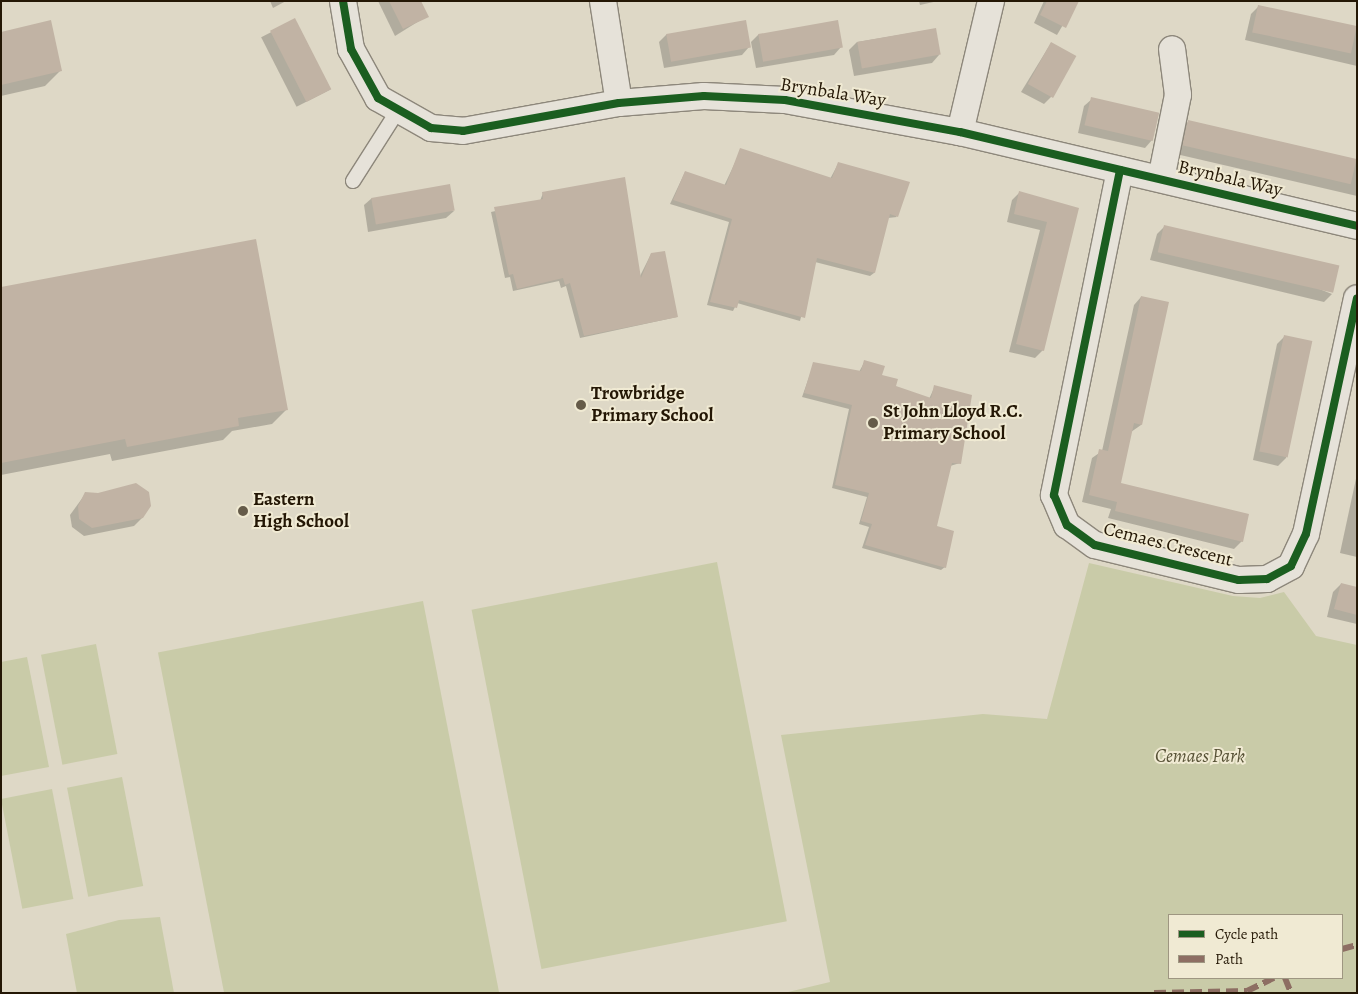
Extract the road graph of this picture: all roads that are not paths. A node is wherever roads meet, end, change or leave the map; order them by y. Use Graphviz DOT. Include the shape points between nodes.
graph roads {
  1 [pos="343,1"];
  2 [pos="603,1"];
  3 [pos="991,1"];
  4 [pos="1172,49"];
  5 [pos="619,103"];
  6 [pos="397,112"];
  7 [pos="960,132"];
  8 [pos="1120,170"];
  9 [pos="1161,179"];
  10 [pos="353,181"];
  11 [pos="1357,226"];
  12 [pos="1357,298"];
  1 -- 6 [label="street, Brynbala Way" via="351,48 363,76 378,98"];
  2 -- 5 [label="street"];
  3 -- 7 [label="street"];
  4 -- 9 [label="street" via="1178,95"];
  5 -- 6 [label="street, Brynbala Way" via="464,131 432,128"];
  5 -- 7 [label="street, Brynbala Way" via="704,96 785,100"];
  6 -- 10 [label="lane"];
  7 -- 8 [label="street, Brynbala Way"];
  8 -- 9 [label="street, Brynbala Way"];
  8 -- 12 [label="street, Cemaes Crescent" via="1054,495 1067,525 1095,544 1239,580 1267,579 1291,566 1306,534"];
  9 -- 11 [label="street, Brynbala Way"];
}
